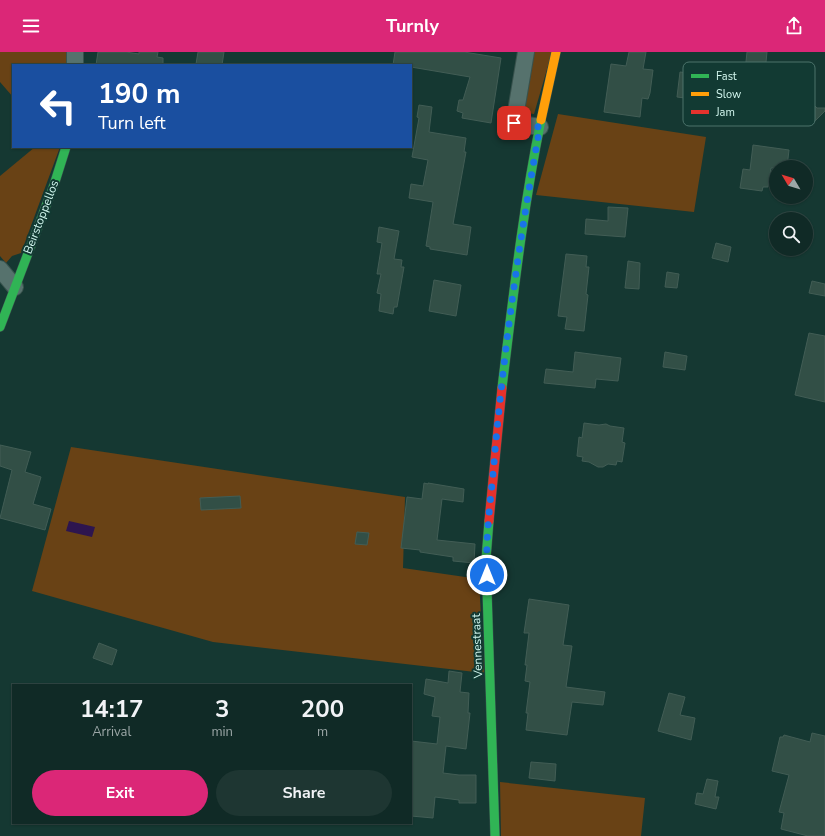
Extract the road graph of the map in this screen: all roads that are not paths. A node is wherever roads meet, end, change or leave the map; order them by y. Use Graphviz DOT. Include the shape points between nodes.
graph roads {
  1 [pos="75,52"];
  2 [pos="526,52"];
  3 [pos="556,52"];
  4 [pos="75,64"];
  5 [pos="540,127"];
  6 [pos="66,148"];
  7 [pos="0,269"];
  8 [pos="15,287"];
  9 [pos="0,327"];
  10 [pos="495,836"];
  1 -- 4 [label="street"];
  2 -- 5 [label="street" via="514,123"];
  3 -- 5 [label="street, Vennestraat"];
  5 -- 10 [label="street, Vennestraat" via="511,310 486,559"];
  6 -- 8 [label="street, Beirstoppellos"];
  7 -- 8 [label="street"];
  8 -- 9 [label="street, Beirstoppellos"];
}
